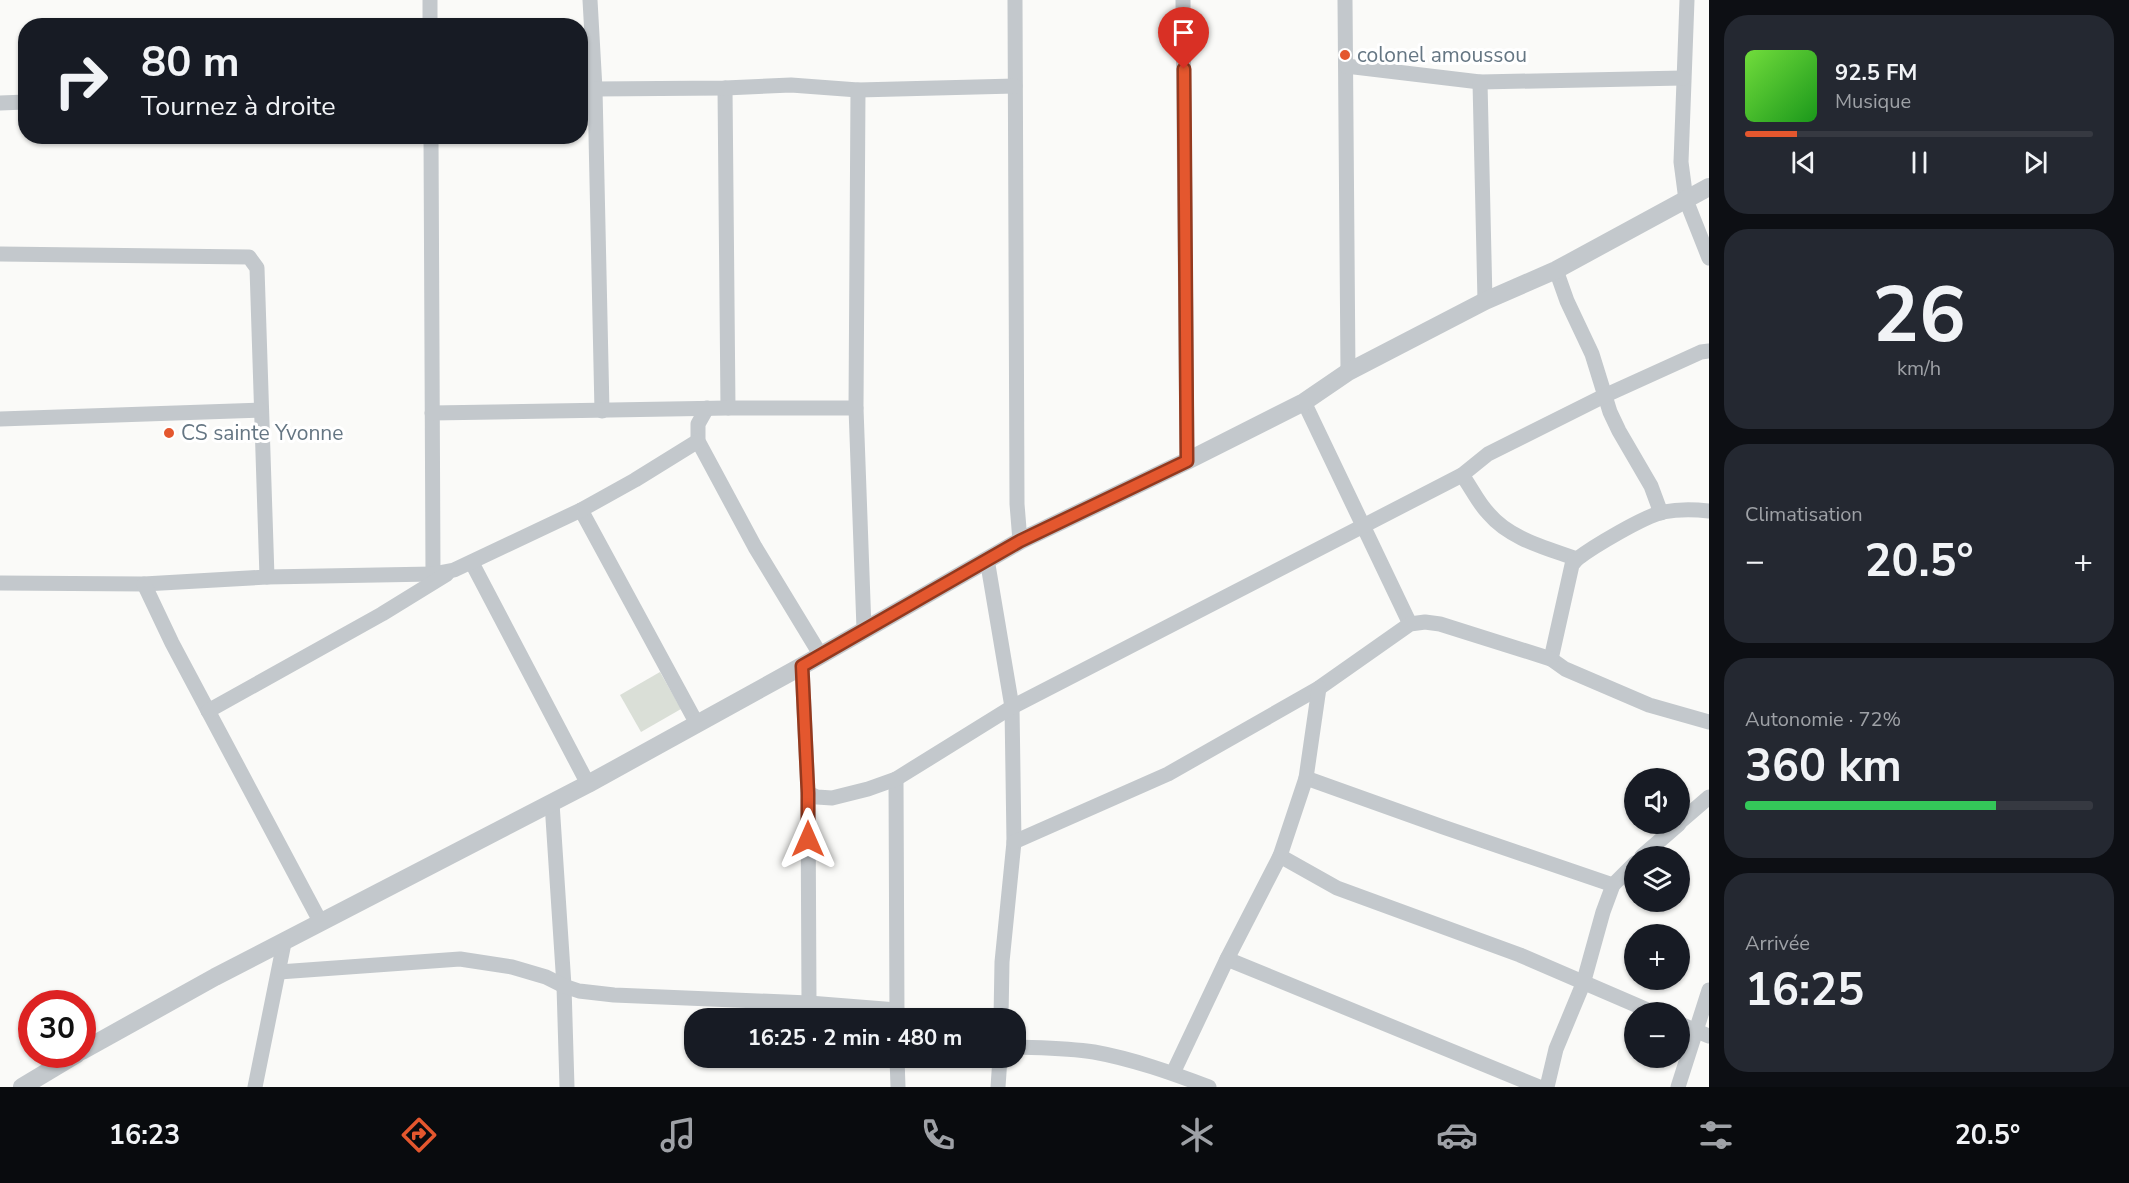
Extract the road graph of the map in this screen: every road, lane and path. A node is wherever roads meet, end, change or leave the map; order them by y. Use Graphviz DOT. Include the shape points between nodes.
graph roads {
  1 [pos="430,0"];
  2 [pos="590,0"];
  3 [pos="1014,0"];
  4 [pos="1184,0"];
  5 [pos="1345,0"];
  6 [pos="1687,0"];
  7 [pos="430,18"];
  8 [pos="1346,66"];
  9 [pos="1683,78"];
  10 [pos="1480,82"];
  11 [pos="1015,86"];
  12 [pos="726,88"];
  13 [pos="595,89"];
  14 [pos="858,90"];
  15 [pos="18,102"];
  16 [pos="0,103"];
  17 [pos="431,144"];
  18 [pos="1709,187"];
  19 [pos="1686,200"];
  20 [pos="0,254"];
  21 [pos="1709,258"];
  22 [pos="1556,270"];
  23 [pos="1485,301"];
  24 [pos="1709,351"];
  25 [pos="1348,372"];
  26 [pos="1604,396"];
  27 [pos="1304,402"];
  28 [pos="707,408"];
  29 [pos="728,408"];
  30 [pos="856,408"];
  31 [pos="261,410"];
  32 [pos="602,411"];
  33 [pos="432,413"];
  34 [pos="0,419"];
  35 [pos="698,441"];
  36 [pos="1187,461"];
  37 [pos="1462,475"];
  38 [pos="581,510"];
  39 [pos="1709,511"];
  40 [pos="1661,513"];
  41 [pos="1362,527"];
  42 [pos="1020,541"];
  43 [pos="987,559"];
  44 [pos="1577,559"];
  45 [pos="472,563"];
  46 [pos="454,570"];
  47 [pos="433,574"];
  48 [pos="267,577"];
  49 [pos="0,583"];
  50 [pos="144,584"];
  51 [pos="1410,624"];
  52 [pos="864,629"];
  53 [pos="820,654"];
  54 [pos="1551,659"];
  55 [pos="802,666"];
  56 [pos="1319,688"];
  57 [pos="1012,707"];
  58 [pos="208,711"];
  59 [pos="696,722"];
  60 [pos="1709,722"];
  61 [pos="1306,778"];
  62 [pos="896,779"];
  63 [pos="588,784"];
  64 [pos="808,793"];
  65 [pos="1709,797"];
  66 [pos="552,803"];
  67 [pos="1690,813"];
  68 [pos="1667,834"];
  69 [pos="1014,842"];
  70 [pos="1653,846"];
  71 [pos="1280,856"];
  72 [pos="1624,874"];
  73 [pos="1613,885"];
  74 [pos="321,923"];
  75 [pos="284,944"];
  76 [pos="1227,958"];
  77 [pos="279,972"];
  78 [pos="1583,984"];
  79 [pos="564,986"];
  80 [pos="1709,990"];
  81 [pos="1627,1002"];
  82 [pos="809,1003"];
  83 [pos="849,1008"];
  84 [pos="897,1008"];
  85 [pos="1001,1008"];
  86 [pos="1702,1033"];
  87 [pos="96,1043"];
  88 [pos="1026,1047"];
  89 [pos="54,1068"];
  90 [pos="897,1068"];
  91 [pos="999,1068"];
  92 [pos="1173,1073"];
  93 [pos="22,1087"];
  94 [pos="255,1087"];
  95 [pos="567,1087"];
  96 [pos="897,1087"];
  97 [pos="998,1087"];
  98 [pos="1209,1087"];
  99 [pos="1539,1087"];
  100 [pos="1547,1087"];
  101 [pos="1678,1087"];
  1 -- 7 [label="street"];
  2 -- 13 [label="street"];
  3 -- 11 [label="street"];
  4 -- 36 [label="street"];
  5 -- 8 [label="street"];
  6 -- 9 [label="street"];
  8 -- 10 [label="street"];
  8 -- 25 [label="street"];
  9 -- 10 [label="street"];
  9 -- 19 [label="street" via="1681,162"];
  10 -- 23 [label="street"];
  11 -- 14 [label="street"];
  11 -- 42 [label="street"];
  12 -- 13 [label="street"];
  12 -- 14 [label="street" via="791,85"];
  12 -- 29 [label="street"];
  13 -- 32 [label="street"];
  14 -- 30 [label="street"];
  15 -- 16 [label="street"];
  17 -- 33 [label="street"];
  18 -- 19 [label="street"];
  19 -- 21 [label="street"];
  19 -- 22 [label="street"];
  20 -- 31 [label="street" via="249,257 257,268"];
  22 -- 23 [label="street"];
  22 -- 26 [label="street" via="1592,354"];
  23 -- 25 [label="street"];
  24 -- 26 [label="street"];
  25 -- 27 [label="street"];
  26 -- 37 [label="street" via="1488,454"];
  26 -- 40 [label="street"];
  27 -- 36 [label="street"];
  27 -- 41 [label="street"];
  28 -- 29 [label="street"];
  28 -- 32 [label="street"];
  28 -- 35 [label="street" via="698,424"];
  29 -- 30 [label="street"];
  30 -- 52 [label="street"];
  31 -- 34 [label="street"];
  31 -- 48 [label="street"];
  32 -- 33 [label="street"];
  33 -- 47 [label="street"];
  35 -- 38 [label="street"];
  35 -- 53 [label="street" via="755,547"];
  36 -- 42 [label="street"];
  37 -- 41 [label="street"];
  37 -- 44 [label="street" via="1489,514 1504,528"];
  38 -- 45 [label="street"];
  38 -- 59 [label="street"];
  39 -- 40 [label="street"];
  40 -- 44 [label="street"];
  41 -- 51 [label="street"];
  41 -- 57 [label="street"];
  42 -- 43 [label="street"];
  43 -- 52 [label="street"];
  43 -- 57 [label="street"];
  44 -- 54 [label="street" via="1572,565"];
  45 -- 46 [label="street"];
  45 -- 63 [label="street"];
  46 -- 47 [label="street"];
  46 -- 58 [label="street"];
  47 -- 48 [label="street"];
  48 -- 50 [label="street"];
  49 -- 50 [label="street"];
  50 -- 58 [label="street"];
  51 -- 54 [label="street" via="1440,624"];
  51 -- 56 [label="street"];
  52 -- 53 [label="street"];
  53 -- 55 [label="street"];
  54 -- 60 [label="street" via="1565,669 1649,705"];
  55 -- 59 [label="street"];
  55 -- 64 [label="street"];
  56 -- 61 [label="street"];
  56 -- 69 [label="street" via="1168,774"];
  57 -- 62 [label="street"];
  57 -- 69 [label="street"];
  58 -- 74 [label="street"];
  59 -- 63 [label="street"];
  61 -- 71 [label="street"];
  61 -- 73 [label="street"];
  62 -- 64 [label="street" via="832,798"];
  62 -- 84 [label="street"];
  63 -- 66 [label="street"];
  64 -- 82 [label="street"];
  65 -- 67 [label="street"];
  66 -- 74 [label="street"];
  66 -- 79 [label="street"];
  68 -- 70 [label="street"];
  69 -- 85 [label="street"];
  71 -- 76 [label="street"];
  71 -- 78 [label="street" via="1337,888 1520,955"];
  72 -- 73 [label="street"];
  73 -- 78 [label="street"];
  74 -- 75 [label="street"];
  75 -- 77 [label="street"];
  75 -- 87 [label="street" via="215,977"];
  76 -- 92 [label="street"];
  76 -- 99 [label="street"];
  77 -- 79 [label="street" via="460,959 512,967"];
  77 -- 94 [label="street"];
  78 -- 81 [label="street"];
  78 -- 100 [label="street" via="1556,1049"];
  79 -- 82 [label="street" via="614,995"];
  79 -- 95 [label="street"];
  80 -- 86 [label="street"];
  82 -- 83 [label="street"];
  86 -- 101 [label="street"];
  88 -- 92 [label="street" via="1095,1052"];
  89 -- 93 [label="street"];
  90 -- 96 [label="street"];
  91 -- 97 [label="street"];
  92 -- 98 [label="street"];
}
